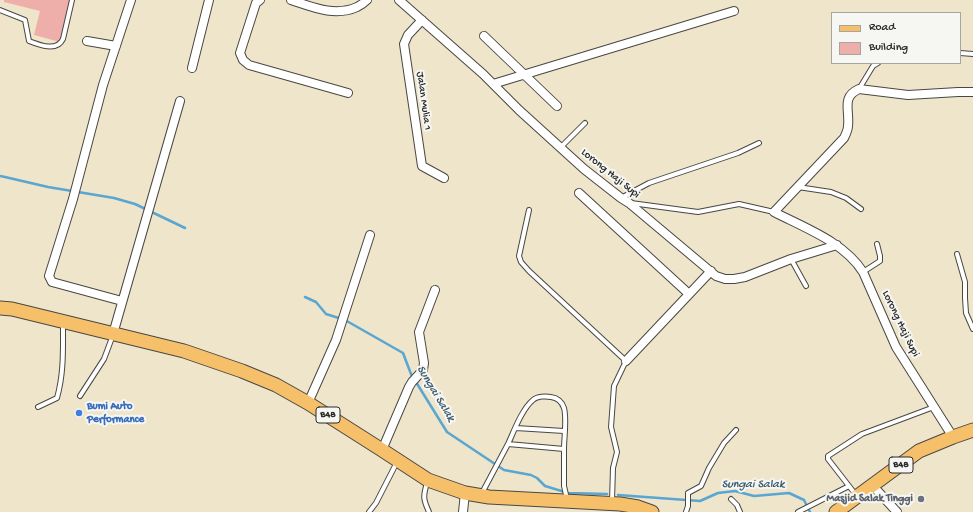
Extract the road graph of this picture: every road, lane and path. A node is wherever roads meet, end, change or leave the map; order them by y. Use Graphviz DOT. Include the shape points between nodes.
graph roads {
  1 [pos="72,0"];
  2 [pos="130,0"];
  3 [pos="209,0"];
  4 [pos="260,0"];
  5 [pos="291,0"];
  6 [pos="367,0"];
  7 [pos="399,0"];
  8 [pos="0,10"];
  9 [pos="734,11"];
  10 [pos="422,20"];
  11 [pos="484,36"];
  12 [pos="88,41"];
  13 [pos="116,46"];
  14 [pos="961,53"];
  15 [pos="973,54"];
  16 [pos="876,64"];
  17 [pos="192,68"];
  18 [pos="524,75"];
  19 [pos="493,84"];
  20 [pos="860,89"];
  21 [pos="973,92"];
  22 [pos="348,93"];
  23 [pos="180,101"];
  24 [pos="557,106"];
  25 [pos="585,123"];
  26 [pos="759,143"];
  27 [pos="561,147"];
  28 [pos="444,178"];
  29 [pos="798,187"];
  30 [pos="579,193"];
  31 [pos="621,198"];
  32 [pos="629,203"];
  33 [pos="861,209"];
  34 [pos="529,210"];
  35 [pos="774,212"];
  36 [pos="370,235"];
  37 [pos="877,244"];
  38 [pos="837,245"];
  39 [pos="957,254"];
  40 [pos="791,259"];
  41 [pos="711,271"];
  42 [pos="863,272"];
  43 [pos="806,286"];
  44 [pos="435,290"];
  45 [pos="689,294"];
  46 [pos="122,301"];
  47 [pos="0,308"];
  48 [pos="63,321"];
  49 [pos="973,329"];
  50 [pos="113,334"];
  51 [pos="626,361"];
  52 [pos="80,396"];
  53 [pos="308,403"];
  54 [pos="38,407"];
  55 [pos="934,407"];
  56 [pos="516,428"];
  57 [pos="736,430"];
  58 [pos="973,430"];
  59 [pos="564,431"];
  60 [pos="953,437"];
  61 [pos="508,444"];
  62 [pos="564,449"];
  63 [pos="382,450"];
  64 [pos="399,460"];
  65 [pos="428,480"];
  66 [pos="849,486"];
  67 [pos="873,486"];
  68 [pos="465,493"];
  69 [pos="480,496"];
  70 [pos="858,497"];
  71 [pos="567,499"];
  72 [pos="731,499"];
  73 [pos="606,505"];
  74 [pos="632,509"];
  75 [pos="369,512"];
  76 [pos="429,512"];
  77 [pos="463,512"];
  78 [pos="652,512"];
  79 [pos="686,512"];
  80 [pos="740,512"];
  81 [pos="798,512"];
  82 [pos="836,512"];
  83 [pos="897,512"];
  1 -- 8 [label="lane" via="62,39 56,46 29,41 25,20"];
  2 -- 13 [label="street"];
  3 -- 17 [label="street"];
  4 -- 22 [label="street" via="256,3 240,53 243,60 249,65"];
  5 -- 6 [label="street" via="332,12 348,11"];
  7 -- 10 [label="street, Lorong Haji Supi"];
  9 -- 18 [label="street"];
  10 -- 19 [label="street, Lorong Haji Supi"];
  10 -- 28 [label="street, Jalan Mulia 1" via="408,35 404,44 422,166"];
  11 -- 18 [label="street"];
  12 -- 13 [label="street"];
  13 -- 46 [label="street" via="49,276 52,282"];
  14 -- 15 [label="lane"];
  16 -- 20 [label="lane"];
  18 -- 19 [label="street"];
  18 -- 24 [label="street"];
  19 -- 27 [label="street, Lorong Haji Supi"];
  20 -- 21 [label="street" via="908,95"];
  20 -- 29 [label="street" via="849,96 848,126 844,138"];
  23 -- 46 [label="street"];
  25 -- 27 [label="lane"];
  26 -- 31 [label="lane" via="732,156 649,183"];
  27 -- 31 [label="street, Lorong Haji Supi"];
  29 -- 33 [label="lane" via="830,192 846,198"];
  29 -- 35 [label="street"];
  30 -- 45 [label="street"];
  31 -- 32 [label="street, Lorong Haji Supi"];
  32 -- 35 [label="lane" via="698,212 739,204"];
  32 -- 41 [label="street, Lorong Haji Supi"];
  34 -- 51 [label="lane" via="519,256 521,262"];
  35 -- 38 [label="street, Lorong Haji Supi"];
  36 -- 53 [label="street" via="336,340"];
  37 -- 42 [label="lane" via="880,261"];
  38 -- 40 [label="street, Lorong Haji Supi"];
  38 -- 42 [label="street, Lorong Haji Supi"];
  39 -- 49 [label="lane" via="965,282 966,313"];
  40 -- 41 [label="street, Lorong Haji Supi" via="734,279 716,276"];
  40 -- 43 [label="lane"];
  41 -- 45 [label="street"];
  42 -- 55 [label="street, Lorong Haji Supi" via="896,347"];
  44 -- 63 [label="street" via="419,332 423,370 414,379"];
  45 -- 51 [label="street"];
  46 -- 50 [label="street"];
  47 -- 48 [label="main road, B48"];
  48 -- 50 [label="main road, B48"];
  48 -- 54 [label="lane" via="62,381 57,398"];
  50 -- 52 [label="lane" via="104,359"];
  50 -- 53 [label="main road, B48" via="184,351 242,371 276,385"];
  51 -- 73 [label="lane" via="614,386 611,427 617,452"];
  53 -- 63 [label="main road, B48"];
  55 -- 60 [label="street, Lorong Haji Supi"];
  55 -- 66 [label="lane" via="862,434 828,456 828,460"];
  56 -- 59 [label="lane"];
  56 -- 59 [label="lane" via="533,400 550,396 562,402 565,414"];
  56 -- 61 [label="lane"];
  57 -- 79 [label="lane" via="724,443 701,486 688,493"];
  58 -- 60 [label="main road, B48"];
  59 -- 62 [label="lane"];
  60 -- 67 [label="main road, B48" via="919,451"];
  61 -- 62 [label="lane"];
  61 -- 69 [label="lane"];
  62 -- 71 [label="lane" via="564,486"];
  63 -- 64 [label="main road, B48"];
  64 -- 65 [label="main road, B48"];
  64 -- 75 [label="lane"];
  65 -- 68 [label="main road, B48"];
  65 -- 76 [label="lane" via="423,494"];
  66 -- 70 [label="lane"];
  66 -- 81 [label="lane"];
  67 -- 70 [label="main road, B48"];
  67 -- 83 [label="street"];
  68 -- 69 [label="main road, B48"];
  68 -- 77 [label="street"];
  69 -- 71 [label="main road, B48"];
  70 -- 82 [label="main road, B48"];
  71 -- 73 [label="main road, B48"];
  72 -- 80 [label="lane"];
  73 -- 74 [label="main road, B48"];
  74 -- 78 [label="main road, B48"];
}
